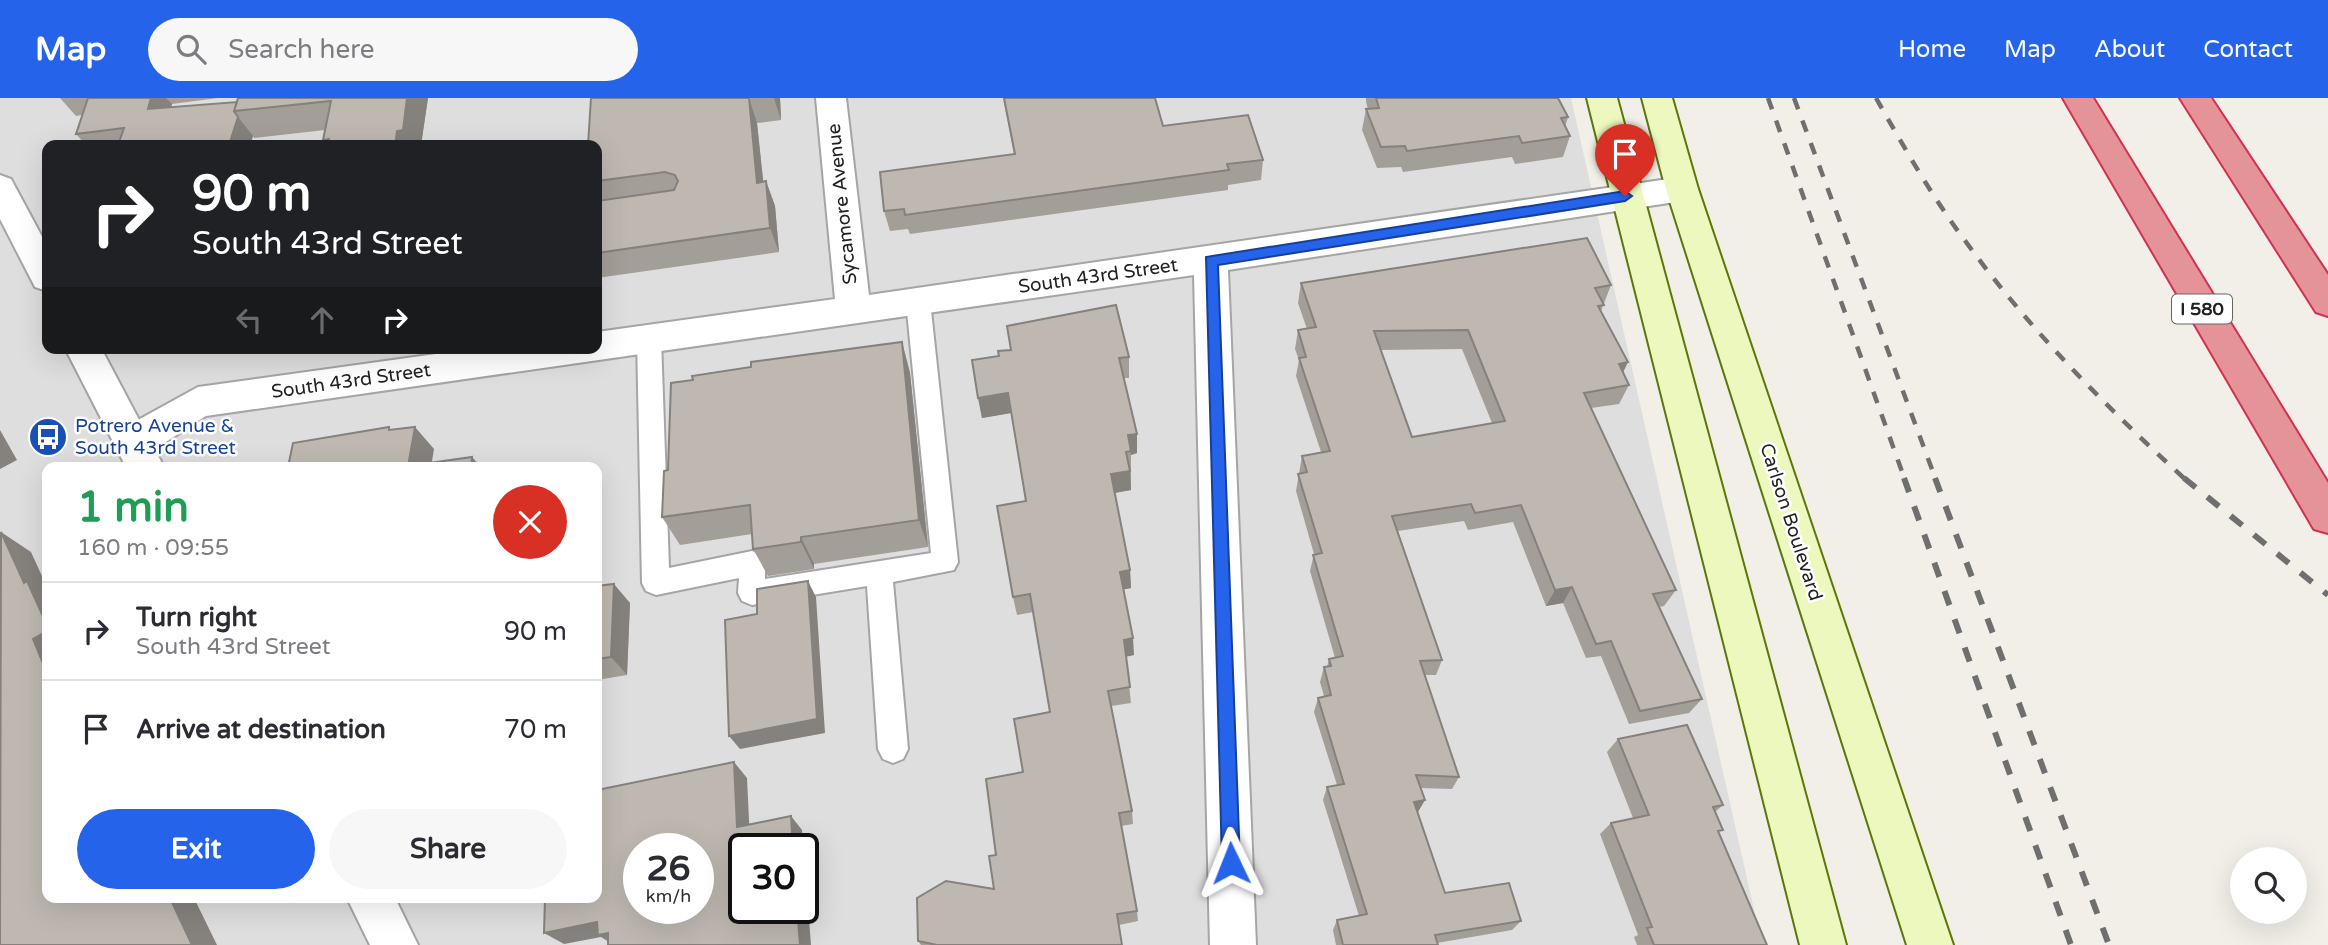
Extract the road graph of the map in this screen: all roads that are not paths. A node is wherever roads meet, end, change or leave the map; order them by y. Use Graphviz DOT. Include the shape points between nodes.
graph roads {
  1 [pos="831,98"];
  2 [pos="1602,98"];
  3 [pos="1657,98"];
  4 [pos="2078,98"];
  5 [pos="2195,98"];
  6 [pos="0,187"];
  7 [pos="1682,189"];
  8 [pos="1625,196"];
  9 [pos="1211,260"];
  10 [pos="42,268"];
  11 [pos="918,301"];
  12 [pos="2328,303"];
  13 [pos="853,311"];
  14 [pos="649,339"];
  15 [pos="602,345"];
  16 [pos="86,354"];
  17 [pos="538,354"];
  18 [pos="138,454"];
  19 [pos="2328,517"];
  20 [pos="879,572"];
  21 [pos="893,749"];
  22 [pos="373,903"];
  23 [pos="395,945"];
  24 [pos="1233,945"];
  25 [pos="1823,945"];
  26 [pos="1930,945"];
  1 -- 13 [label="street, Sycamore Avenue"];
  2 -- 8 [label="main road"];
  3 -- 7 [label="main road, Carlson Boulevard"];
  4 -- 19 [label="highway, I 580"];
  5 -- 12 [label="highway"];
  6 -- 10 [label="street"];
  7 -- 8 [label="street, South 43rd Street"];
  7 -- 26 [label="main road, Carlson Boulevard"];
  8 -- 9 [label="street, South 43rd Street"];
  8 -- 25 [label="main road"];
  9 -- 11 [label="street, South 43rd Street"];
  9 -- 24 [label="street"];
  11 -- 13 [label="street, South 43rd Street"];
  11 -- 20 [label="lane" via="945,562"];
  13 -- 14 [label="street, South 43rd Street"];
  14 -- 15 [label="street, South 43rd Street"];
  14 -- 20 [label="lane" via="656,583 752,563 752,593"];
  16 -- 18 [label="street"];
  17 -- 18 [label="street, South 43rd Street" via="198,402"];
  20 -- 21 [label="lane"];
  22 -- 23 [label="street"];
}
